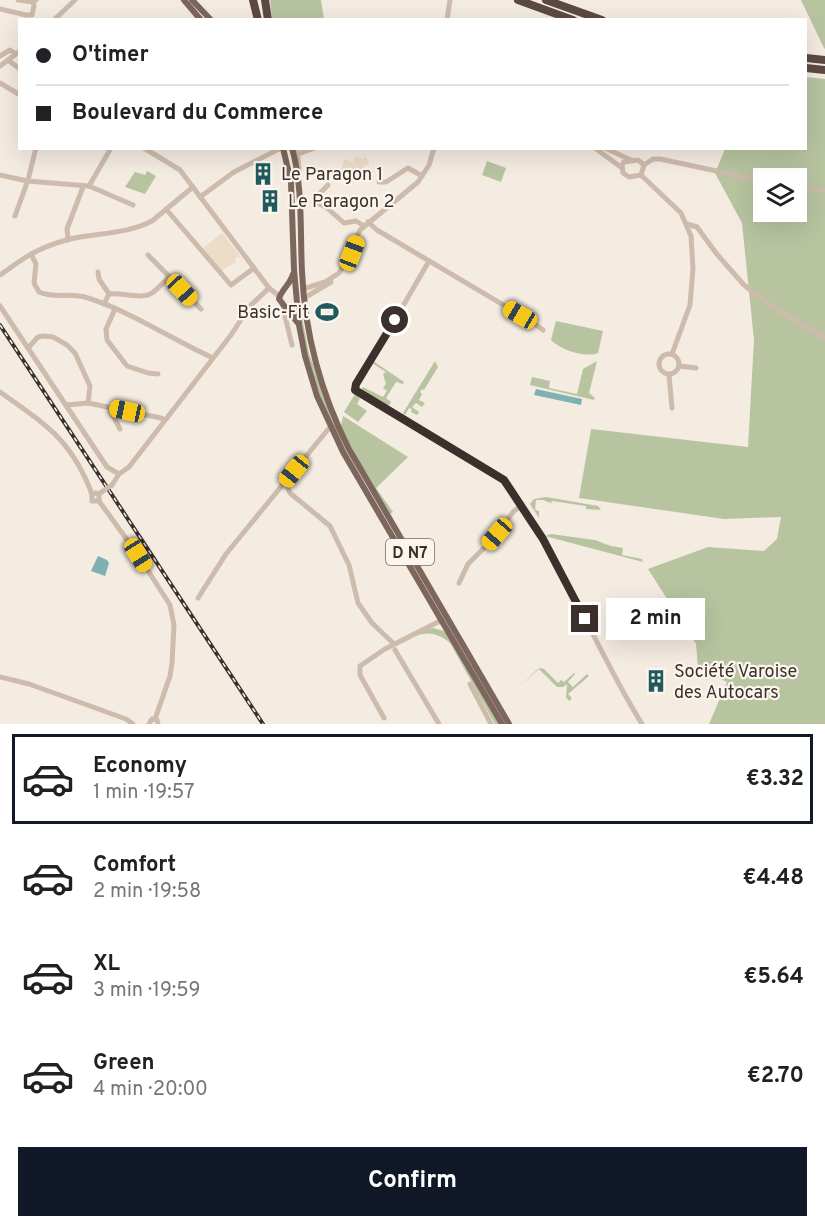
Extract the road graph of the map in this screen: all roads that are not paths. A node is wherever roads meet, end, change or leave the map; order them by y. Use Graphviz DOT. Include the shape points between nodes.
graph roads {
  1 [pos="18,0"];
  2 [pos="75,0"];
  3 [pos="184,0"];
  4 [pos="191,0"];
  5 [pos="254,0"];
  6 [pos="265,0"];
  7 [pos="518,0"];
  8 [pos="546,0"];
  9 [pos="34,1"];
  10 [pos="450,1"];
  11 [pos="0,9"];
  12 [pos="59,17"];
  13 [pos="199,18"];
  14 [pos="204,18"];
  15 [pos="209,18"];
  16 [pos="258,18"];
  17 [pos="268,18"];
  18 [pos="447,18"];
  19 [pos="568,18"];
  20 [pos="596,18"];
  21 [pos="18,53"];
  22 [pos="0,55"];
  23 [pos="807,58"];
  24 [pos="825,60"];
  25 [pos="9,61"];
  26 [pos="0,66"];
  27 [pos="18,68"];
  28 [pos="807,68"];
  29 [pos="825,70"];
  30 [pos="0,83"];
  31 [pos="18,94"];
  32 [pos="35,150"];
  33 [pos="110,150"];
  34 [pos="147,150"];
  35 [pos="158,150"];
  36 [pos="275,150"];
  37 [pos="277,150"];
  38 [pos="290,150"];
  39 [pos="433,150"];
  40 [pos="598,150"];
  41 [pos="609,150"];
  42 [pos="299,151"];
  43 [pos="155,155"];
  44 [pos="631,160"];
  45 [pos="644,165"];
  46 [pos="622,168"];
  47 [pos="0,175"];
  48 [pos="641,175"];
  49 [pos="422,176"];
  50 [pos="753,179"];
  51 [pos="27,181"];
  52 [pos="379,182"];
  53 [pos="297,183"];
  54 [pos="328,185"];
  55 [pos="86,187"];
  56 [pos="193,187"];
  57 [pos="807,188"];
  58 [pos="825,190"];
  59 [pos="200,196"];
  60 [pos="134,205"];
  61 [pos="166,208"];
  62 [pos="15,216"];
  63 [pos="366,224"];
  64 [pos="687,224"];
  65 [pos="68,240"];
  66 [pos="31,254"];
  67 [pos="148,255"];
  68 [pos="429,261"];
  69 [pos="254,268"];
  70 [pos="294,269"];
  71 [pos="98,272"];
  72 [pos="0,275"];
  73 [pos="170,278"];
  74 [pos="269,288"];
  75 [pos="303,288"];
  76 [pos="296,290"];
  77 [pos="109,294"];
  78 [pos="281,294"];
  79 [pos="304,298"];
  80 [pos="296,301"];
  81 [pos="104,304"];
  82 [pos="283,305"];
  83 [pos="0,306"];
  84 [pos="115,309"];
  85 [pos="201,309"];
  86 [pos="299,325"];
  87 [pos="543,330"];
  88 [pos="825,338"];
  89 [pos="292,345"];
  90 [pos="28,348"];
  91 [pos="672,354"];
  92 [pos="213,358"];
  93 [pos="679,366"];
  94 [pos="696,368"];
  95 [pos="158,374"];
  96 [pos="669,375"];
  97 [pos="0,392"];
  98 [pos="88,403"];
  99 [pos="66,405"];
  100 [pos="110,408"];
  101 [pos="672,408"];
  102 [pos="165,420"];
  103 [pos="330,427"];
  104 [pos="120,429"];
  105 [pos="119,474"];
  106 [pos="285,481"];
  107 [pos="101,495"];
  108 [pos="522,506"];
  109 [pos="459,583"];
  110 [pos="198,598"];
  111 [pos="442,620"];
  112 [pos="394,647"];
  113 [pos="0,677"];
  114 [pos="470,684"];
  115 [pos="384,718"];
  116 [pos="157,722"];
  117 [pos="133,724"];
  118 [pos="149,724"];
  119 [pos="439,724"];
  120 [pos="491,724"];
  121 [pos="502,724"];
  122 [pos="508,724"];
  123 [pos="642,724"];
  1 -- 9 [label="street"];
  2 -- 12 [label="street"];
  3 -- 13 [label="main road"];
  4 -- 14 [label="main road"];
  4 -- 15 [label="main road"];
  5 -- 16 [label="highway"];
  6 -- 17 [label="highway"];
  7 -- 19 [label="highway"];
  8 -- 20 [label="highway"];
  9 -- 11 [label="street" via="32,15"];
  10 -- 18 [label="street"];
  21 -- 22 [label="street" via="10,50"];
  21 -- 25 [label="street"];
  23 -- 24 [label="highway"];
  25 -- 26 [label="street"];
  25 -- 27 [label="street"];
  28 -- 29 [label="highway"];
  30 -- 31 [label="street"];
  32 -- 51 [label="street"];
  33 -- 55 [label="street"];
  34 -- 43 [label="street"];
  35 -- 43 [label="street"];
  36 -- 59 [label="street"];
  37 -- 70 [label="main road, D N7" via="291,182"];
  38 -- 53 [label="main road, D N7"];
  39 -- 49 [label="street"];
  40 -- 46 [label="street"];
  41 -- 44 [label="street"];
  42 -- 53 [label="street"];
  43 -- 56 [label="street" via="180,170"];
  44 -- 45 [label="street"];
  44 -- 46 [label="street" via="624,162"];
  45 -- 48 [label="street"];
  45 -- 50 [label="street" via="660,159"];
  46 -- 48 [label="street" via="627,176"];
  47 -- 51 [label="street"];
  48 -- 64 [label="street" via="674,205"];
  49 -- 52 [label="street" via="408,168 386,182"];
  49 -- 63 [label="street"];
  51 -- 55 [label="street"];
  51 -- 62 [label="street"];
  53 -- 75 [label="main road, D N7"];
  54 -- 63 [label="street" via="317,203 344,224"];
  55 -- 60 [label="street"];
  55 -- 65 [label="street" via="67,229"];
  56 -- 59 [label="street"];
  56 -- 61 [label="street"];
  57 -- 58 [label="street"];
  59 -- 69 [label="street"];
  61 -- 65 [label="street" via="138,228"];
  61 -- 69 [label="street" via="231,285"];
  63 -- 68 [label="street"];
  63 -- 75 [label="street" via="339,273"];
  63 -- 79 [label="street" via="340,275"];
  64 -- 88 [label="street" via="697,227 731,272 760,298"];
  64 -- 91 [label="street" via="693,288"];
  65 -- 66 [label="street"];
  66 -- 72 [label="street"];
  66 -- 81 [label="street" via="36,264 34,283 39,292 86,297"];
  67 -- 73 [label="street"];
  68 -- 87 [label="street"];
  68 -- 108 [label="street" via="355,389 501,477"];
  69 -- 74 [label="street"];
  70 -- 76 [label="main road, D N7"];
  70 -- 78 [label="main road" via="290,284"];
  71 -- 77 [label="street"];
  73 -- 77 [label="street" via="146,296"];
  73 -- 85 [label="street"];
  74 -- 78 [label="street"];
  74 -- 92 [label="street"];
  75 -- 76 [label="main road"];
  75 -- 79 [label="main road, D N7"];
  76 -- 78 [label="main road"];
  76 -- 80 [label="main road, D N7"];
  77 -- 81 [label="street"];
  78 -- 82 [label="main road"];
  79 -- 80 [label="main road"];
  79 -- 122 [label="main road, D N7" via="316,365 338,426"];
  80 -- 82 [label="main road"];
  80 -- 86 [label="main road, D N7"];
  81 -- 84 [label="street"];
  82 -- 86 [label="main road"];
  82 -- 89 [label="street"];
  83 -- 90 [label="street"];
  84 -- 92 [label="street"];
  84 -- 95 [label="street" via="106,329 108,339 127,366"];
  86 -- 103 [label="main road, D N7" via="308,367"];
  90 -- 98 [label="street" via="43,336 67,345 75,353 90,386"];
  90 -- 99 [label="street"];
  91 -- 93 [label="street" via="678,358"];
  91 -- 96 [label="street" via="663,356 659,363 660,369"];
  92 -- 102 [label="street"];
  93 -- 94 [label="street"];
  93 -- 96 [label="street"];
  96 -- 101 [label="street"];
  97 -- 107 [label="street" via="61,438 85,475 92,494"];
  98 -- 99 [label="street"];
  98 -- 100 [label="street"];
  99 -- 105 [label="street" via="107,467"];
  100 -- 102 [label="street"];
  100 -- 104 [label="street"];
  102 -- 105 [label="street" via="129,467"];
  103 -- 106 [label="street"];
  103 -- 111 [label="main road, D N7"];
  105 -- 107 [label="street, bridge"];
  106 -- 110 [label="street" via="226,554"];
  106 -- 112 [label="street" via="290,493 330,526 349,565 358,603"];
  107 -- 116 [label="street" via="170,605 174,625 172,663"];
  108 -- 109 [label="street" via="468,564"];
  108 -- 123 [label="street"];
  111 -- 112 [label="street"];
  111 -- 121 [label="main road, D N7"];
  112 -- 115 [label="street" via="360,666 360,675"];
  112 -- 119 [label="street"];
  113 -- 117 [label="street" via="59,694"];
  114 -- 120 [label="street"];
  116 -- 118 [label="street" via="150,720"];
}
